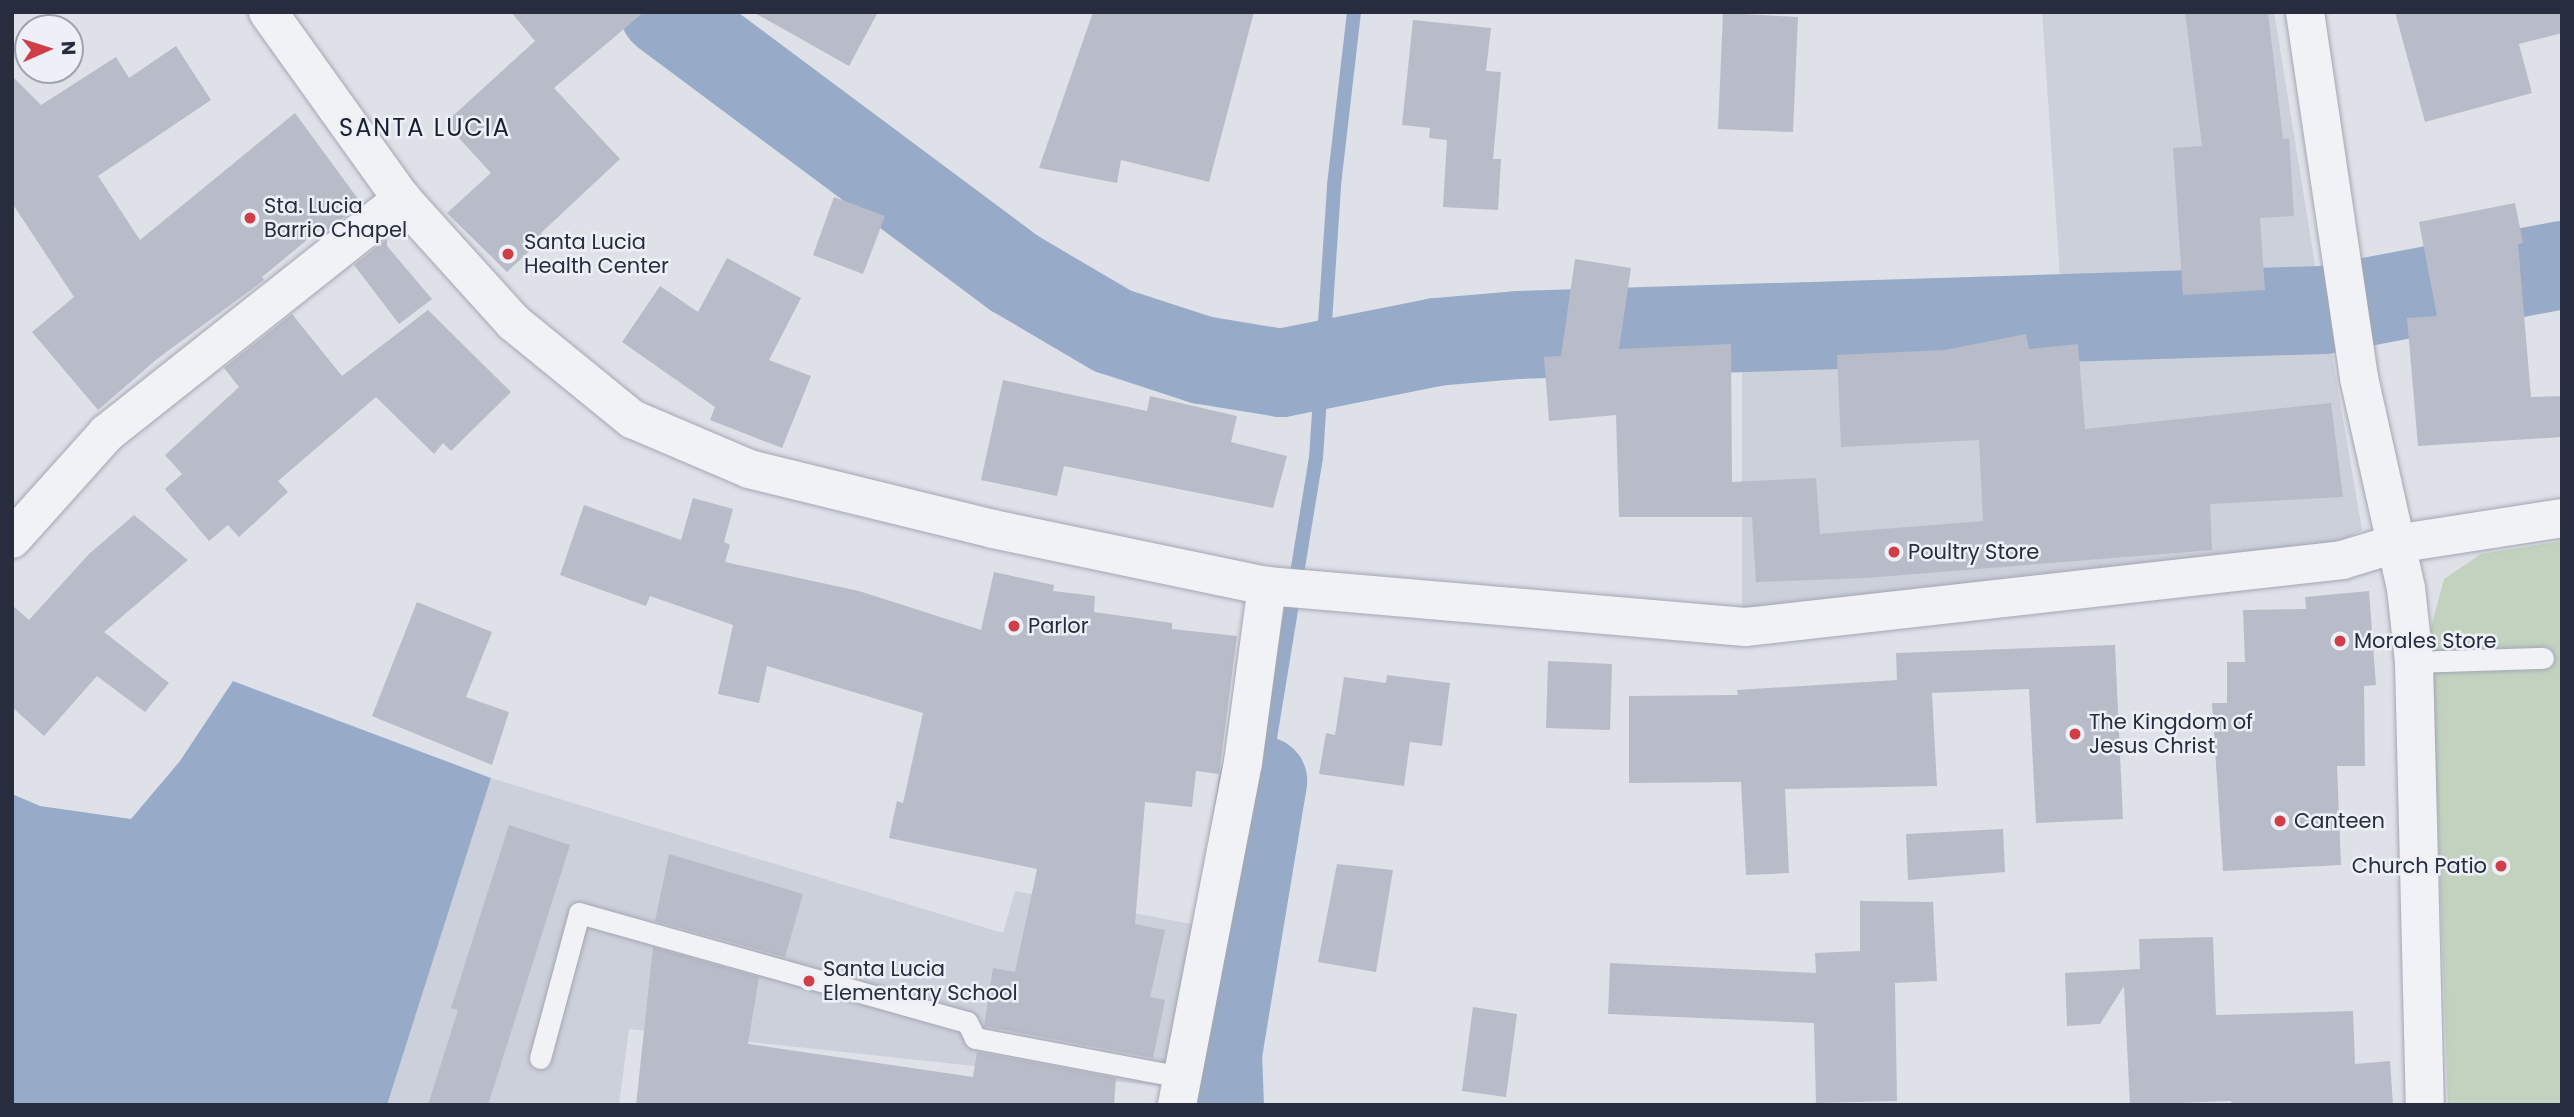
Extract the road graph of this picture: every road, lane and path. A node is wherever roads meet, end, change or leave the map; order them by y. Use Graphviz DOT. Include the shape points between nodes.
graph roads {
  1 [pos="268,12"];
  2 [pos="2305,12"];
  3 [pos="402,199"];
  4 [pos="2562,518"];
  5 [pos="12,539"];
  6 [pos="2395,544"];
  7 [pos="1272,587"];
  8 [pos="2543,658"];
  9 [pos="2414,662"];
  10 [pos="540,1058"];
  11 [pos="1180,1091"];
  12 [pos="2425,1105"];
  1 -- 3 [label="street"];
  2 -- 6 [label="street" via="2359,378"];
  3 -- 5 [label="street" via="107,433"];
  3 -- 7 [label="street" via="513,322 632,419 749,470 993,530"];
  4 -- 6 [label="street"];
  6 -- 7 [label="street" via="2342,561 1745,627"];
  6 -- 9 [label="street" via="2406,588"];
  7 -- 11 [label="street"];
  8 -- 9 [label="lane"];
  9 -- 12 [label="street"];
  10 -- 11 [label="lane" via="579,913 967,1022 975,1038"];
}
